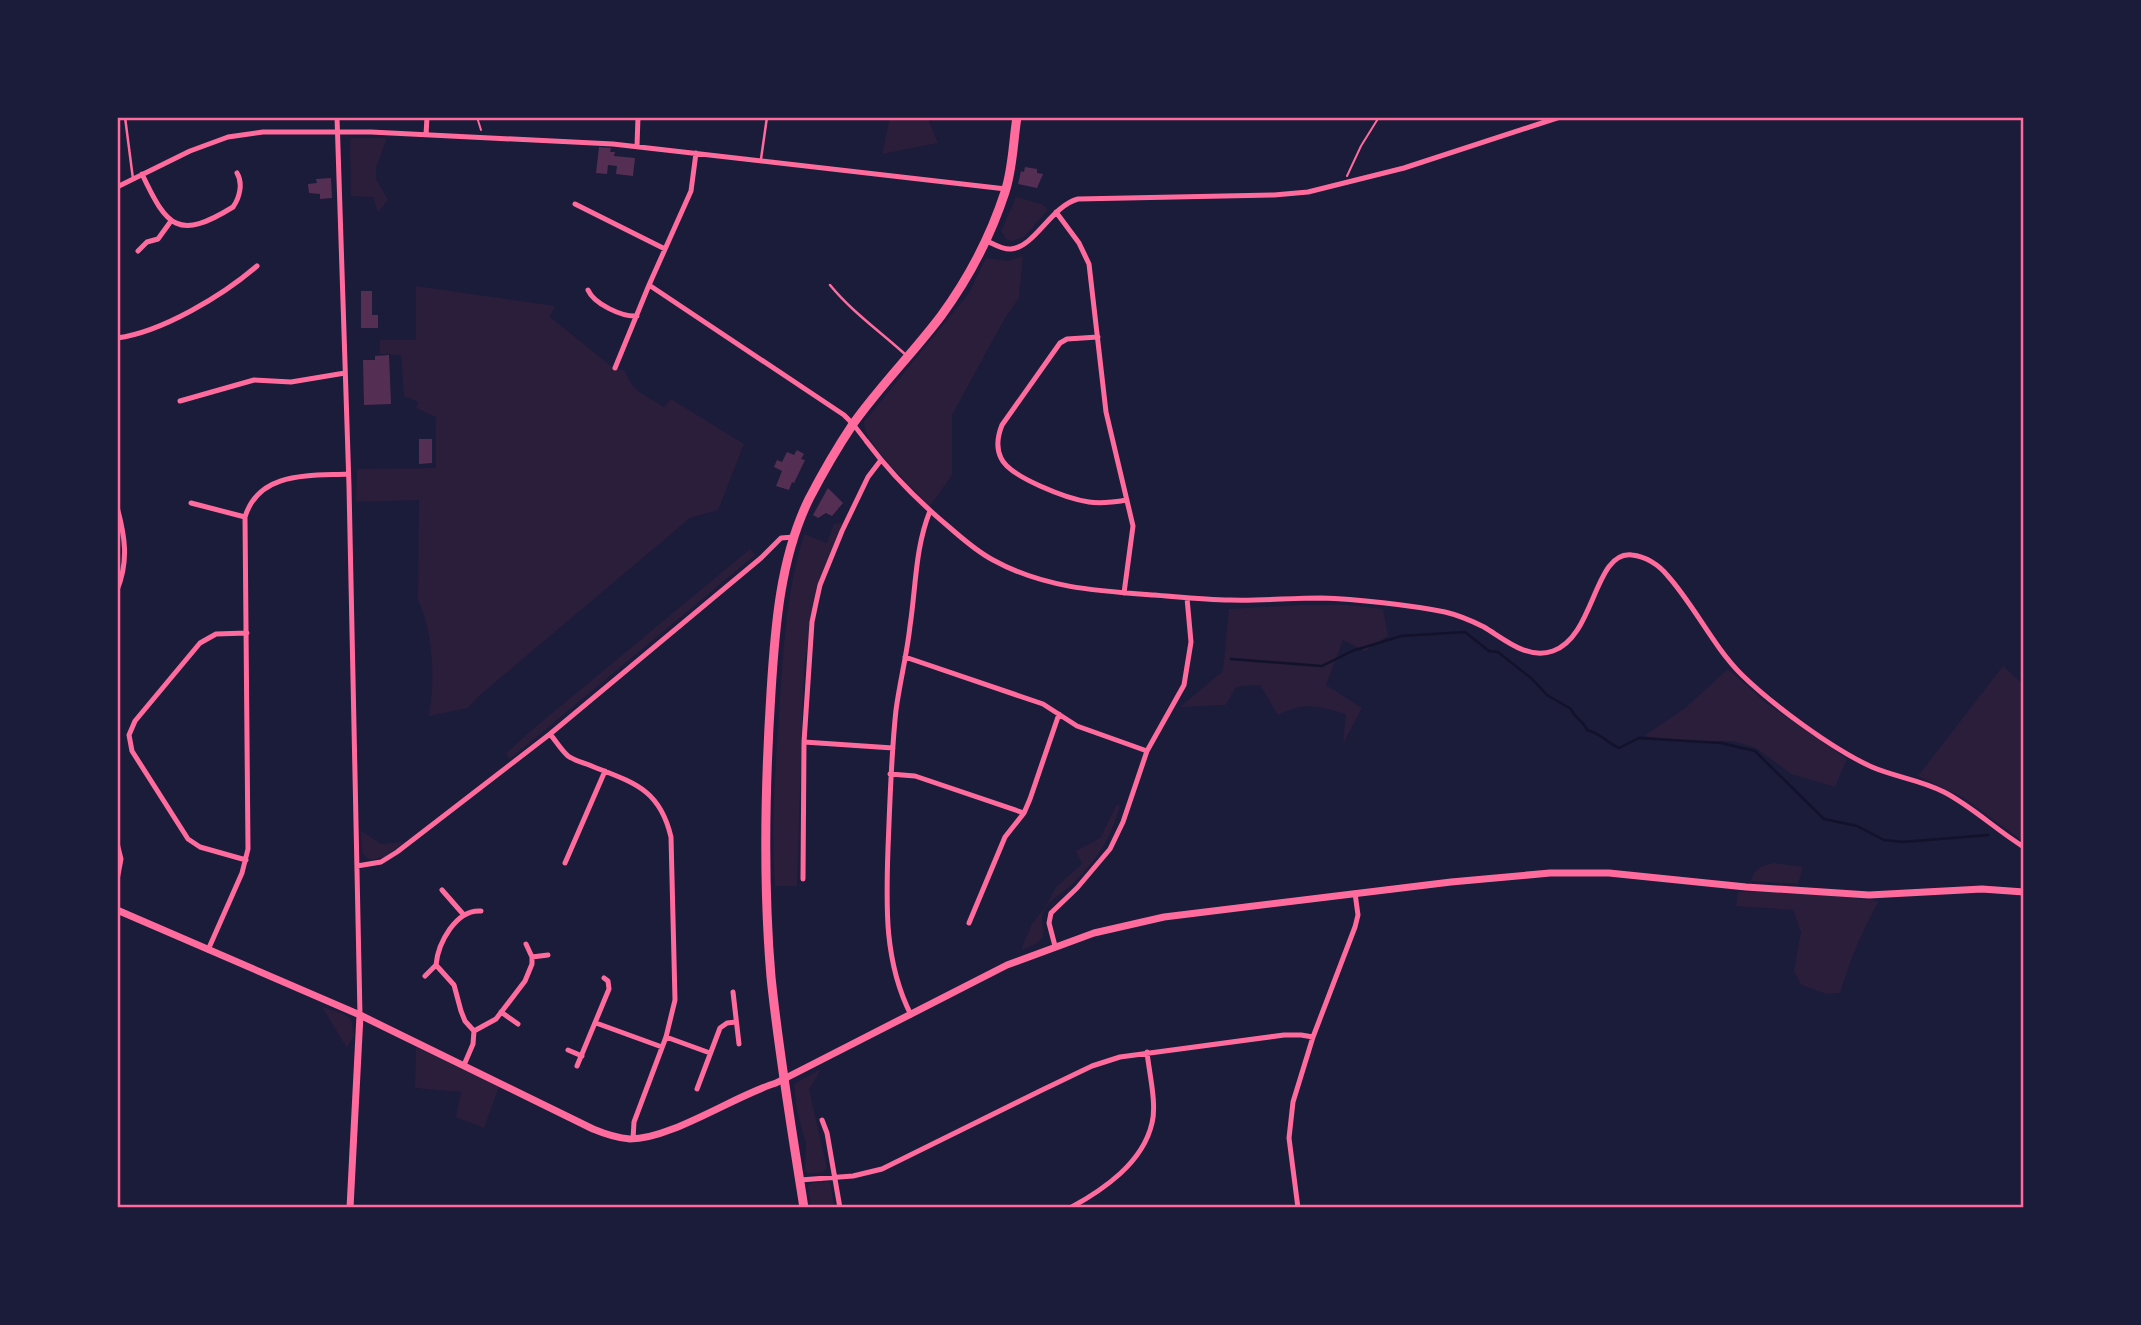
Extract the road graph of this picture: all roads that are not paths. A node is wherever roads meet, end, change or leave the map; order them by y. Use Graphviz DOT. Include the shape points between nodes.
graph roads {
  1 [pos="125,117"];
  2 [pos="337,117"];
  3 [pos="427,117"];
  4 [pos="638,117"];
  5 [pos="766,117"];
  6 [pos="1017,117"];
  7 [pos="1560,117"];
  8 [pos="338,132"];
  9 [pos="426,135"];
  10 [pos="637,146"];
  11 [pos="696,153"];
  12 [pos="761,162"];
  13 [pos="237,173"];
  14 [pos="142,174"];
  15 [pos="133,179"];
  16 [pos="117,187"];
  17 [pos="1006,189"];
  18 [pos="575,204"];
  19 [pos="1056,212"];
  20 [pos="171,221"];
  21 [pos="985,240"];
  22 [pos="665,249"];
  23 [pos="138,251"];
  24 [pos="257,266"];
  25 [pos="649,285"];
  26 [pos="830,285"];
  27 [pos="588,290"];
  28 [pos="637,316"];
  29 [pos="1098,337"];
  30 [pos="117,338"];
  31 [pos="908,357"];
  32 [pos="615,368"];
  33 [pos="345,373"];
  34 [pos="180,401"];
  35 [pos="853,424"];
  36 [pos="867,442"];
  37 [pos="881,460"];
  38 [pos="348,474"];
  39 [pos="1128,500"];
  40 [pos="191,503"];
  41 [pos="117,507"];
  42 [pos="930,511"];
  43 [pos="245,517"];
  44 [pos="795,537"];
  45 [pos="117,590"];
  46 [pos="1124,593"];
  47 [pos="1187,598"];
  48 [pos="247,633"];
  49 [pos="905,657"];
  50 [pos="1059,714"];
  51 [pos="550,734"];
  52 [pos="804,742"];
  53 [pos="892,748"];
  54 [pos="1147,751"];
  55 [pos="605,771"];
  56 [pos="890,774"];
  57 [pos="1024,813"];
  58 [pos="117,843"];
  59 [pos="2024,847"];
  60 [pos="246,860"];
  61 [pos="565,863"];
  62 [pos="357,866"];
  63 [pos="803,879"];
  64 [pos="117,880"];
  65 [pos="442,890"];
  66 [pos="1355,892"];
  67 [pos="2024,892"];
  68 [pos="117,910"];
  69 [pos="481,911"];
  70 [pos="463,914"];
  71 [pos="969,923"];
  72 [pos="526,944"];
  73 [pos="1055,946"];
  74 [pos="208,950"];
  75 [pos="548,955"];
  76 [pos="532,957"];
  77 [pos="436,965"];
  78 [pos="425,976"];
  79 [pos="604,978"];
  80 [pos="733,992"];
  81 [pos="501,1012"];
  82 [pos="911,1014"];
  83 [pos="360,1015"];
  84 [pos="736,1022"];
  85 [pos="596,1023"];
  86 [pos="518,1024"];
  87 [pos="474,1031"];
  88 [pos="666,1037"];
  89 [pos="1313,1037"];
  90 [pos="738,1044"];
  91 [pos="662,1047"];
  92 [pos="568,1050"];
  93 [pos="1147,1052"];
  94 [pos="710,1053"];
  95 [pos="582,1056"];
  96 [pos="464,1065"];
  97 [pos="577,1066"];
  98 [pos="783,1079"];
  99 [pos="697,1089"];
  100 [pos="822,1120"];
  101 [pos="633,1139"];
  102 [pos="834,1177"];
  103 [pos="800,1180"];
  104 [pos="350,1208"];
  105 [pos="804,1208"];
  106 [pos="840,1208"];
  107 [pos="1070,1208"];
  108 [pos="1298,1208"];
  1 -- 15 [label="lane"];
  2 -- 8 [label="street"];
  3 -- 9 [label="street"];
  4 -- 10 [label="street"];
  5 -- 12 [label="lane"];
  6 -- 17 [label="highway"];
  7 -- 19 [label="street" via="1346,184 1274,195 1078,199"];
  8 -- 9 [label="street"];
  8 -- 14 [label="street" via="228,136"];
  8 -- 33 [label="street"];
  9 -- 10 [label="street"];
  10 -- 11 [label="street"];
  11 -- 12 [label="street"];
  11 -- 22 [label="street" via="691,191"];
  12 -- 17 [label="street"];
  13 -- 20 [label="street" via="239,195 233,207 202,223"];
  14 -- 15 [label="street"];
  14 -- 20 [label="street"];
  15 -- 16 [label="street"];
  17 -- 21 [label="highway"];
  18 -- 22 [label="street"];
  19 -- 21 [label="street" via="1018,247 1006,249"];
  19 -- 29 [label="street" via="1089,264"];
  20 -- 23 [label="street" via="158,239"];
  21 -- 31 [label="highway" via="941,316"];
  22 -- 25 [label="street"];
  24 -- 30 [label="street" via="154,330"];
  25 -- 28 [label="street"];
  25 -- 35 [label="street"];
  26 -- 31 [label="lane" via="845,304"];
  27 -- 28 [label="street" via="595,300"];
  28 -- 32 [label="street"];
  29 -- 39 [label="street" via="1106,412"];
  29 -- 39 [label="street" via="1060,343 1002,425 1000,456 1022,476 1071,497 1093,502"];
  31 -- 35 [label="highway"];
  33 -- 34 [label="street" via="291,382 243,382"];
  33 -- 38 [label="street"];
  35 -- 36 [label="street"];
  35 -- 44 [label="highway" via="808,501"];
  36 -- 37 [label="street"];
  37 -- 42 [label="street"];
  37 -- 52 [label="street" via="852,510 820,586 812,622"];
  38 -- 43 [label="street" via="277,482 256,494"];
  38 -- 62 [label="street"];
  39 -- 46 [label="street" via="1133,526"];
  40 -- 43 [label="street"];
  41 -- 45 [label="street" via="126,549"];
  42 -- 46 [label="street" via="981,554 1013,570 1062,586"];
  42 -- 49 [label="street" via="921,537"];
  43 -- 48 [label="street"];
  44 -- 51 [label="street" via="781,538"];
  44 -- 98 [label="highway" via="775,633 767,793 769,931"];
  46 -- 47 [label="street"];
  47 -- 54 [label="street" via="1191,642 1186,677"];
  47 -- 59 [label="street" via="1320,598 1445,612 1480,625 1517,648 1551,652 1564,645 1580,625 1610,563 1623,555 1639,557 1669,576 1727,659 1782,708 1857,760 1946,793"];
  48 -- 60 [label="street"];
  48 -- 60 [label="street" via="216,634 200,643 139,714 129,735 132,751 188,839"];
  49 -- 50 [label="street" via="1032,700"];
  49 -- 53 [label="street"];
  50 -- 54 [label="street" via="1077,726"];
  50 -- 57 [label="street"];
  51 -- 55 [label="street" via="566,754"];
  51 -- 62 [label="street" via="388,859"];
  52 -- 53 [label="street"];
  52 -- 63 [label="street"];
  53 -- 56 [label="street"];
  54 -- 73 [label="street" via="1110,849 1051,913"];
  55 -- 61 [label="street"];
  55 -- 88 [label="street" via="643,789 667,822 676,988"];
  56 -- 57 [label="street" via="915,776"];
  56 -- 82 [label="street" via="887,932 894,976"];
  57 -- 71 [label="street" via="1005,837"];
  58 -- 64 [label="street" via="121,859"];
  60 -- 74 [label="street"];
  62 -- 83 [label="street"];
  65 -- 70 [label="street"];
  66 -- 67 [label="street" via="1574,872 1889,895 1982,889"];
  66 -- 73 [label="street" via="1150,919"];
  66 -- 89 [label="street" via="1355,926"];
  68 -- 74 [label="street"];
  69 -- 70 [label="street"];
  70 -- 77 [label="street" via="443,942"];
  72 -- 76 [label="street"];
  73 -- 82 [label="street"];
  74 -- 83 [label="street"];
  75 -- 76 [label="street"];
  76 -- 81 [label="street" via="525,981"];
  77 -- 78 [label="street"];
  77 -- 87 [label="street" via="454,985 465,1021"];
  79 -- 85 [label="street" via="609,989"];
  80 -- 84 [label="street"];
  81 -- 86 [label="street"];
  81 -- 87 [label="street"];
  82 -- 98 [label="street"];
  83 -- 96 [label="street"];
  83 -- 104 [label="street"];
  84 -- 90 [label="street"];
  84 -- 94 [label="street" via="723,1025"];
  85 -- 91 [label="street"];
  85 -- 95 [label="street"];
  87 -- 96 [label="street"];
  88 -- 91 [label="street"];
  88 -- 94 [label="street"];
  89 -- 93 [label="street" via="1284,1035"];
  89 -- 108 [label="street" via="1290,1121"];
  91 -- 101 [label="street" via="634,1122"];
  92 -- 95 [label="street"];
  93 -- 102 [label="street" via="1092,1066 882,1169"];
  93 -- 107 [label="street" via="1153,1113 1150,1131 1109,1185"];
  94 -- 99 [label="street"];
  95 -- 97 [label="street"];
  96 -- 101 [label="street" via="593,1129"];
  98 -- 101 [label="street" via="665,1131"];
  98 -- 103 [label="highway"];
  100 -- 102 [label="street"];
  102 -- 103 [label="street"];
  102 -- 106 [label="street"];
  103 -- 105 [label="highway"];
}
